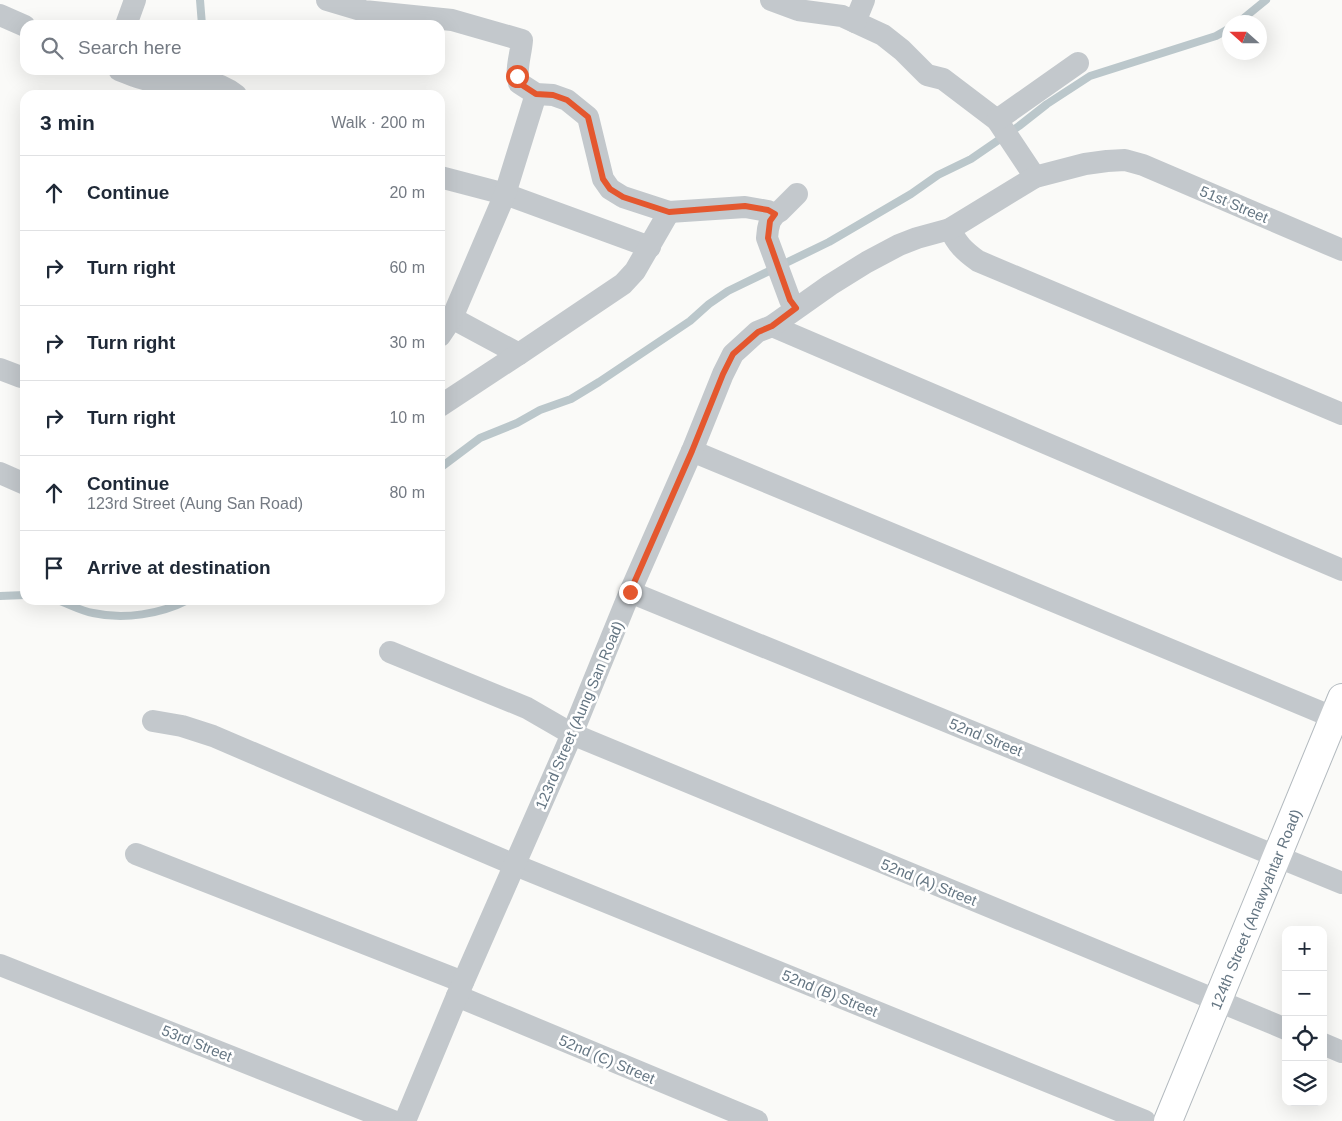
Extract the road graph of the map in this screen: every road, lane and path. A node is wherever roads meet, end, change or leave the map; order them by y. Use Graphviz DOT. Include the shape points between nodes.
graph roads {
  1 [pos="135,0"];
  2 [pos="327,0"];
  3 [pos="771,0"];
  4 [pos="864,0"];
  5 [pos="0,15"];
  6 [pos="128,20"];
  7 [pos="855,22"];
  8 [pos="20,24"];
  9 [pos="1078,63"];
  10 [pos="130,75"];
  11 [pos="228,90"];
  12 [pos="536,94"];
  13 [pos="1000,125"];
  14 [pos="1125,160"];
  15 [pos="1031,170"];
  16 [pos="445,178"];
  17 [pos="505,194"];
  18 [pos="797,194"];
  19 [pos="669,212"];
  20 [pos="775,214"];
  21 [pos="950,229"];
  22 [pos="650,247"];
  23 [pos="1342,250"];
  24 [pos="793,304"];
  25 [pos="772,326"];
  26 [pos="446,327"];
  27 [pos="519,354"];
  28 [pos="0,368"];
  29 [pos="20,377"];
  30 [pos="445,403"];
  31 [pos="1342,414"];
  32 [pos="692,451"];
  33 [pos="0,473"];
  34 [pos="20,482"];
  35 [pos="1342,570"];
  36 [pos="630,592"];
  37 [pos="390,652"];
  38 [pos="1339,712"];
  39 [pos="153,721"];
  40 [pos="572,734"];
  41 [pos="136,854"];
  42 [pos="1276,856"];
  43 [pos="515,865"];
  44 [pos="1342,883"];
  45 [pos="0,965"];
  46 [pos="460,989"];
  47 [pos="1217,1001"];
  48 [pos="1282,1027"];
  49 [pos="1327,1046"];
  50 [pos="1342,1052"];
  51 [pos="393,1121"];
  52 [pos="405,1121"];
  53 [pos="757,1121"];
  54 [pos="1145,1121"];
  55 [pos="1168,1121"];
  1 -- 6 [label="street"];
  2 -- 12 [label="street" via="364,11 452,20 522,40 517,76 519,83"];
  3 -- 7 [label="street" via="798,10 842,16"];
  4 -- 7 [label="street"];
  5 -- 8 [label="street"];
  7 -- 13 [label="street" via="883,35 927,75 943,79"];
  9 -- 13 [label="street"];
  10 -- 11 [label="street" via="150,80 205,81"];
  12 -- 17 [label="street"];
  12 -- 19 [label="street" via="567,100 588,117 603,179 610,189 623,197"];
  13 -- 15 [label="street"];
  14 -- 15 [label="street, 123rd Street (Aung San Road)"];
  14 -- 23 [label="street, 51st Street"];
  15 -- 21 [label="street, 123rd Street (Aung San Road)"];
  16 -- 17 [label="street"];
  17 -- 22 [label="street"];
  17 -- 26 [label="street"];
  18 -- 20 [label="street"];
  19 -- 20 [label="street" via="745,206"];
  19 -- 22 [label="street"];
  20 -- 24 [label="street" via="770,221 768,238"];
  21 -- 24 [label="street, 123rd Street (Aung San Road)" via="899,244"];
  21 -- 31 [label="street" via="964,251 978,261"];
  22 -- 27 [label="street" via="623,284"];
  24 -- 25 [label="street, 123rd Street (Aung San Road)"];
  25 -- 32 [label="street, 123rd Street (Aung San Road)" via="758,332 733,354"];
  25 -- 35 [label="street"];
  26 -- 27 [label="street"];
  27 -- 30 [label="street"];
  28 -- 29 [label="street"];
  32 -- 36 [label="street, 123rd Street (Aung San Road)"];
  32 -- 38 [label="street"];
  33 -- 34 [label="street"];
  36 -- 40 [label="street, 123rd Street (Aung San Road)"];
  36 -- 42 [label="street, 52nd Street"];
  37 -- 40 [label="street, 52nd (A) Street" via="527,708"];
  38 -- 42 [label="street, 124th Street (Anawyahtar Road)"];
  39 -- 43 [label="street, 52nd (B) Street" via="213,736"];
  40 -- 43 [label="street, 123rd Street (Aung San Road)"];
  40 -- 47 [label="street, 52nd (A) Street"];
  41 -- 46 [label="street, 52nd (C) Street"];
  42 -- 44 [label="street, 52nd Street"];
  42 -- 47 [label="street, 124th Street (Anawyahtar Road)"];
  43 -- 46 [label="street, 123rd Street (Aung San Road)"];
  43 -- 54 [label="street, 52nd (B) Street"];
  45 -- 51 [label="street, 53rd Street"];
  46 -- 52 [label="street, 123rd Street (Aung San Road)"];
  46 -- 53 [label="street, 52nd (C) Street"];
  47 -- 48 [label="street, 52nd (A) Street"];
  47 -- 55 [label="street, 124th Street (Anawyahtar Road)"];
  49 -- 50 [label="street"];
}
